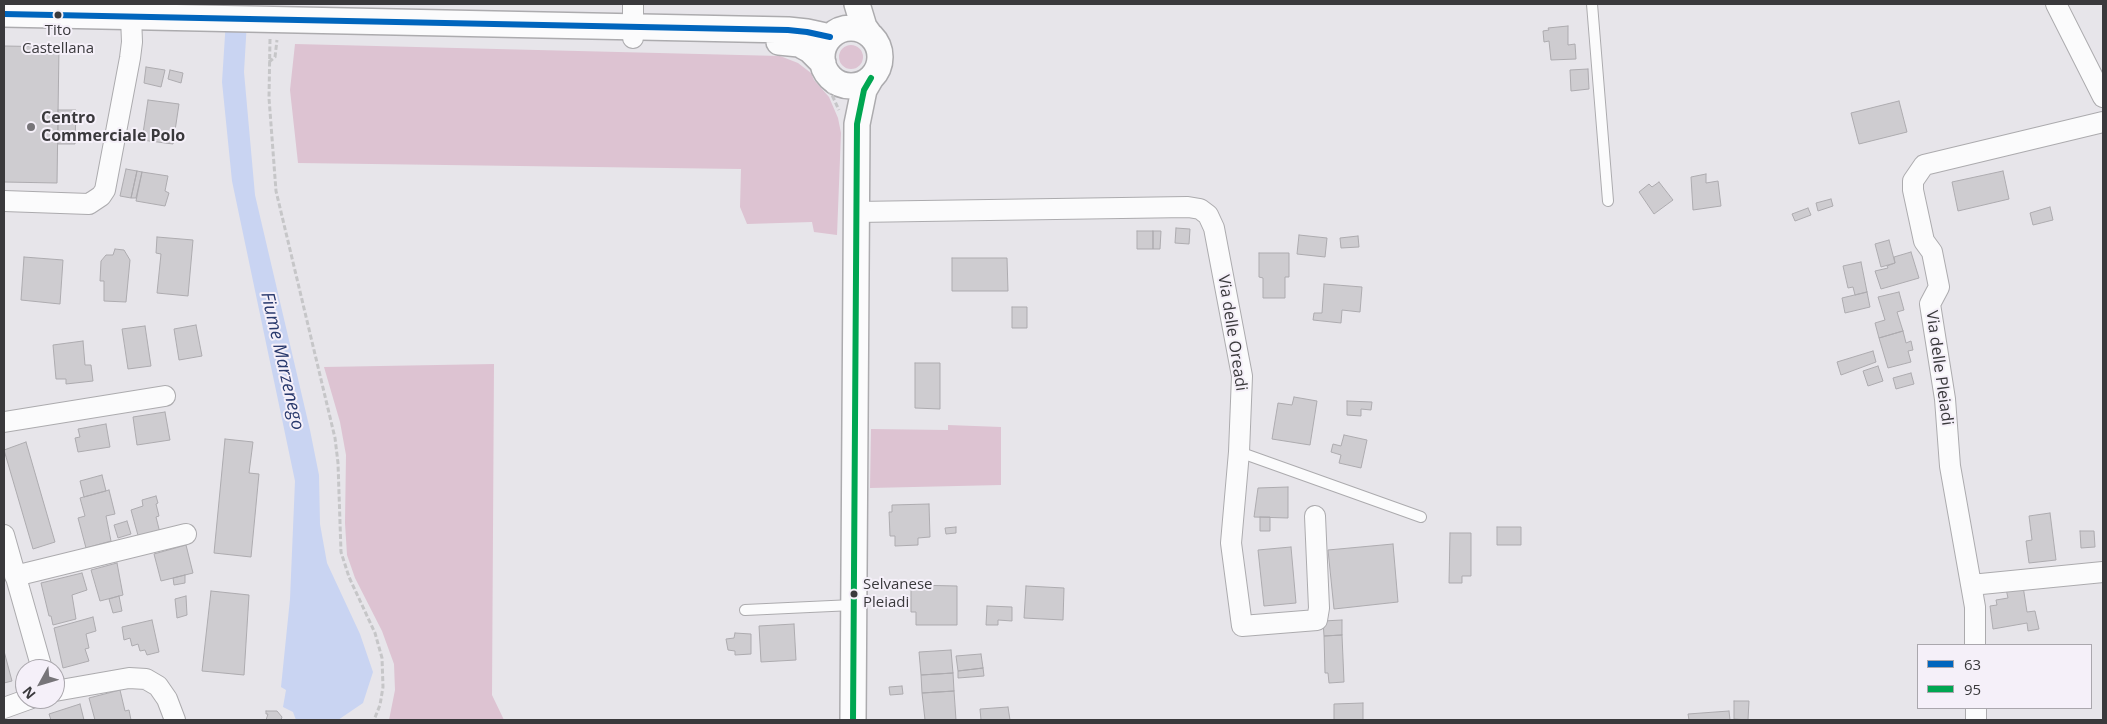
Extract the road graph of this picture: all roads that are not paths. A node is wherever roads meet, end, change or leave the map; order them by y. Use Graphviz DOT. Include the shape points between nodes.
graph roads {
  1 [pos="856,4"];
  2 [pos="1592,4"];
  3 [pos="2056,4"];
  4 [pos="10,17"];
  5 [pos="131,23"];
  6 [pos="633,23"];
  7 [pos="838,33"];
  8 [pos="869,34"];
  9 [pos="826,75"];
  10 [pos="871,78"];
  11 [pos="2103,97"];
  12 [pos="849,120"];
  13 [pos="2103,122"];
  14 [pos="4,200"];
  15 [pos="1608,201"];
  16 [pos="856,212"];
  17 [pos="165,396"];
  18 [pos="4,422"];
  19 [pos="1239,452"];
  20 [pos="1315,516"];
  21 [pos="1421,517"];
  22 [pos="186,534"];
  23 [pos="4,535"];
  24 [pos="2103,572"];
  25 [pos="15,576"];
  26 [pos="1971,585"];
  27 [pos="854,605"];
  28 [pos="745,610"];
  29 [pos="1975,644"];
  30 [pos="39,659"];
  31 [pos="65,689"];
  32 [pos="175,720"];
  33 [pos="853,720"];
  1 -- 7 [label="street"];
  1 -- 8 [label="street"];
  2 -- 15 [label="lane"];
  3 -- 11 [label="street"];
  4 -- 5 [label="street"];
  5 -- 6 [label="street" via="207,24 268,32"];
  5 -- 14 [label="street" via="130,58 102,196 89,204"];
  6 -- 7 [label="street"];
  6 -- 9 [label="street" via="799,44 810,50"];
  7 -- 8 [label="street" via="854,28"];
  7 -- 9 [label="street" via="825,45"];
  8 -- 10 [label="street" via="880,56"];
  9 -- 10 [label="street" via="851,86"];
  9 -- 12 [label="street" via="847,94"];
  10 -- 12 [label="street"];
  12 -- 16 [label="street"];
  13 -- 26 [label="street, Via delle Pleiadi" via="1924,165 1913,180 1924,241 1932,252 1939,287 1930,304 1945,399 1950,466"];
  16 -- 19 [label="street, Via delle Oreadi" via="1200,209 1208,215 1214,228 1242,376"];
  16 -- 27 [label="street"];
  17 -- 18 [label="street"];
  19 -- 20 [label="street, Via delle Oreadi" via="1231,543 1242,626 1317,620"];
  19 -- 21 [label="lane"];
  22 -- 25 [label="street"];
  23 -- 25 [label="street"];
  24 -- 26 [label="street"];
  25 -- 30 [label="street"];
  26 -- 29 [label="street, Via delle Pleiadi"];
  27 -- 28 [label="lane"];
  27 -- 33 [label="street"];
  31 -- 32 [label="street" via="129,678 146,679 158,686"];
}
